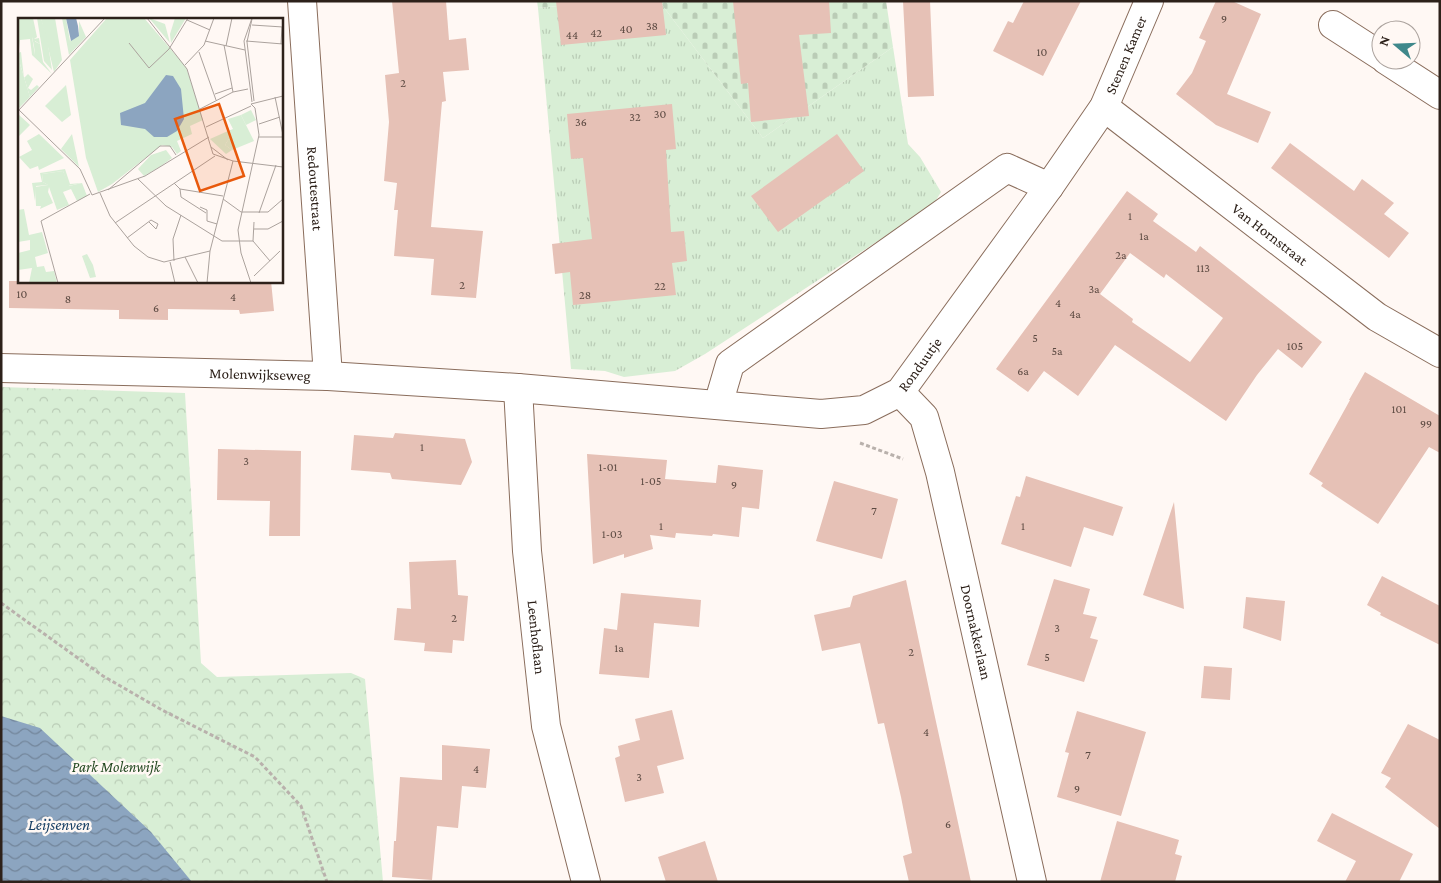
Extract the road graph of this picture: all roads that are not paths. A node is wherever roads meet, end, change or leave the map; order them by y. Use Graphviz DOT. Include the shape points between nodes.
graph roads {
  1 [pos="302,1"];
  2 [pos="1149,1"];
  3 [pos="1333,25"];
  4 [pos="1371,50"];
  5 [pos="1401,70"];
  6 [pos="1440,95"];
  7 [pos="1104,107"];
  8 [pos="1048,187"];
  9 [pos="1440,353"];
  10 [pos="1,368"];
  11 [pos="328,376"];
  12 [pos="518,388"];
  13 [pos="900,392"];
  14 [pos="718,405"];
  15 [pos="586,882"];
  16 [pos="1032,882"];
  1 -- 11 [label="street, Redoutestraat"];
  2 -- 7 [label="street, Stenen Kamer"];
  3 -- 4 [label="street"];
  5 -- 6 [label="street"];
  7 -- 8 [label="street, Ronduutje"];
  7 -- 9 [label="street, Van Hornstraat" via="1377,317"];
  8 -- 13 [label="street, Ronduutje"];
  8 -- 14 [label="street" via="1007,168 730,364"];
  10 -- 11 [label="street, Molenwijkseweg"];
  11 -- 12 [label="street, Molenwijkseweg"];
  12 -- 14 [label="street, Ronduutje"];
  12 -- 15 [label="street, Leenhoflaan" via="526,551 546,726"];
  13 -- 14 [label="street, Ronduutje" via="864,410 821,414"];
  13 -- 16 [label="street, Doornakkerlaan" via="924,417 940,472"];
}
